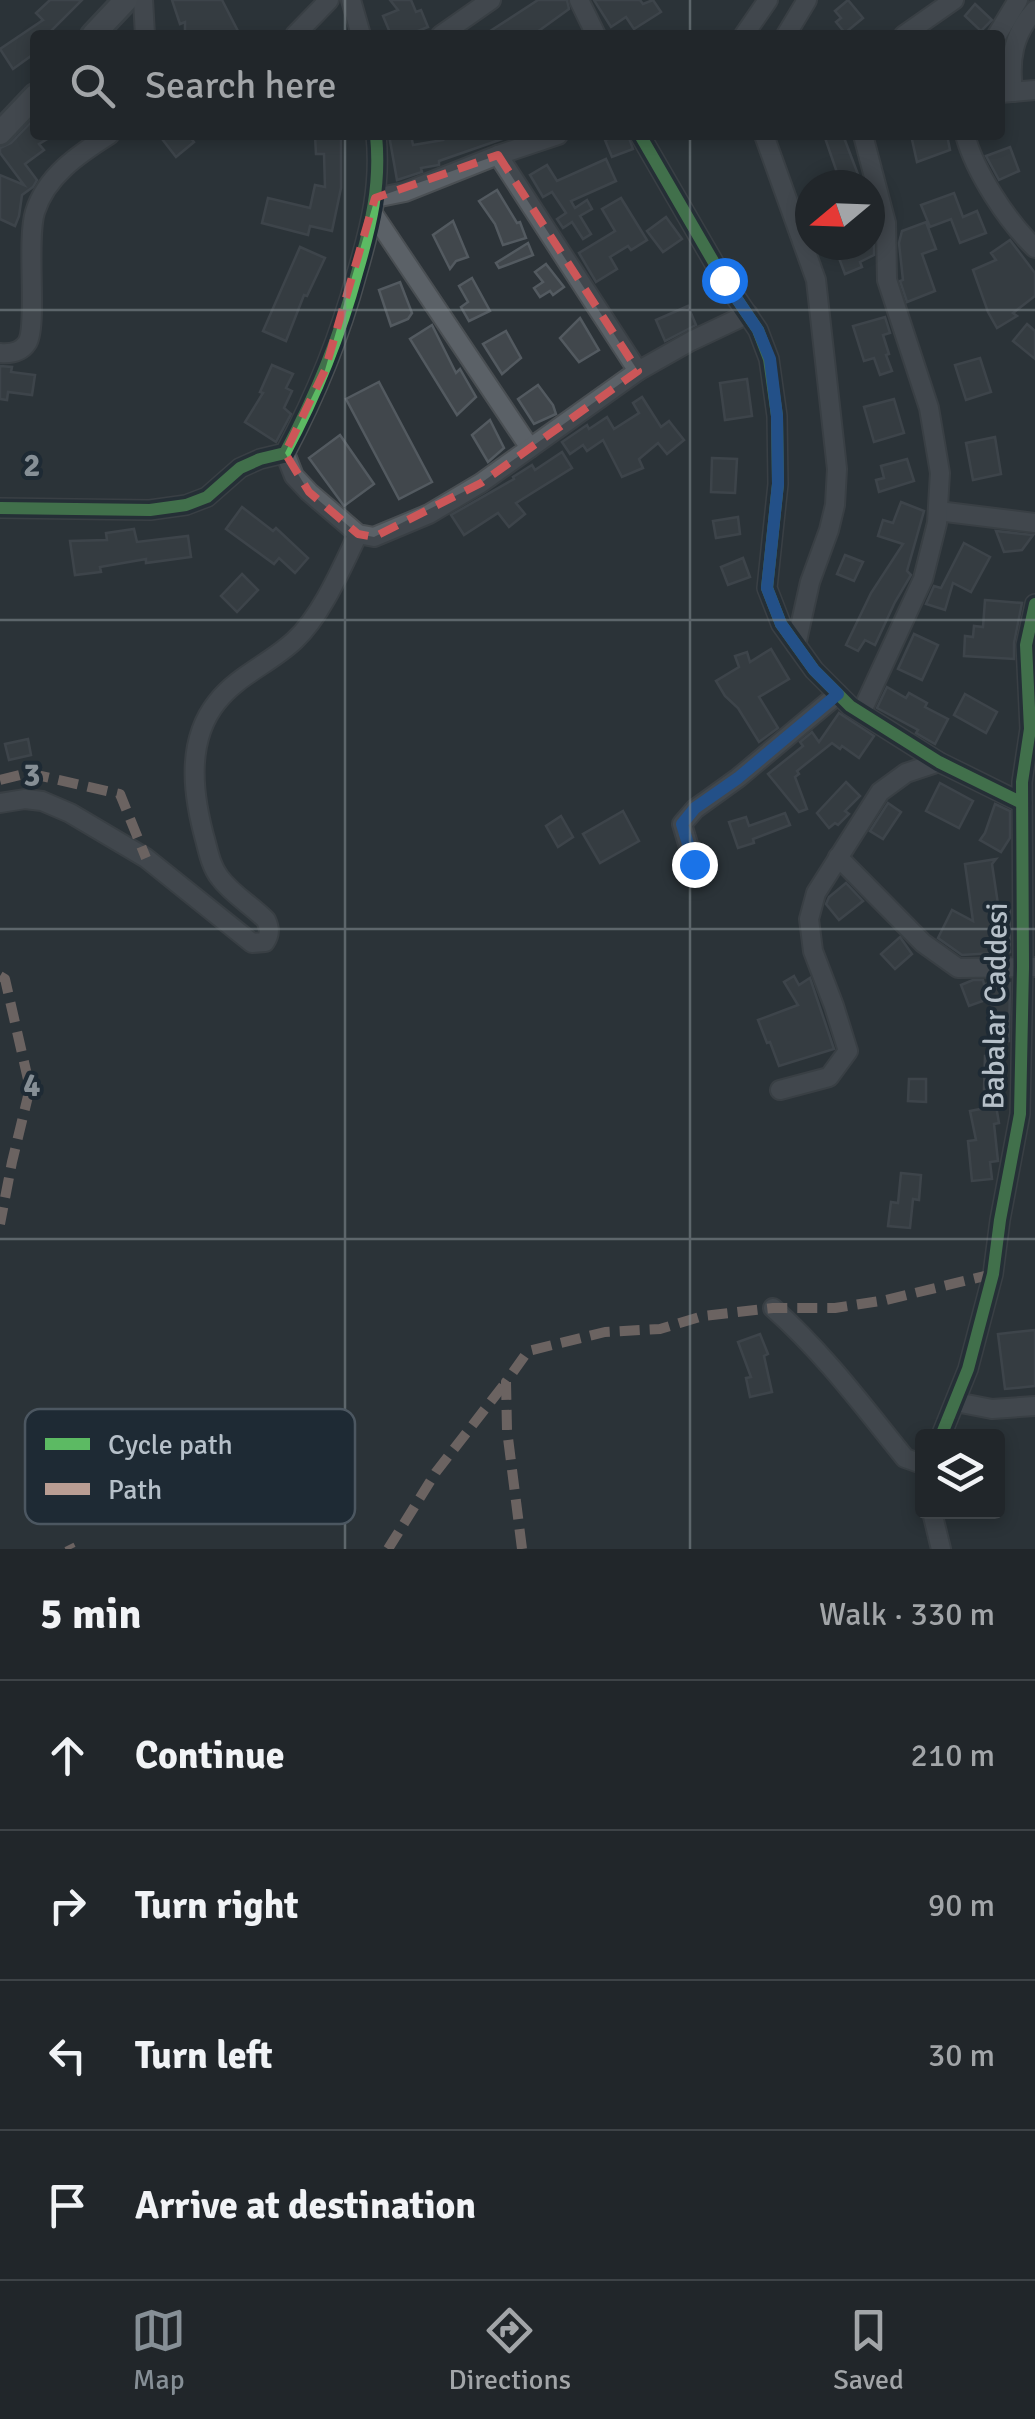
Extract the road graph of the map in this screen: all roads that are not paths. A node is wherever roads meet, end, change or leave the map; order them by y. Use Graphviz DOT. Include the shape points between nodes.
graph roads {
  1 [pos="126,0"];
  2 [pos="142,0"];
  3 [pos="329,0"];
  4 [pos="351,0"];
  5 [pos="491,0"];
  6 [pos="768,0"];
  7 [pos="807,0"];
  8 [pos="1018,0"];
  9 [pos="581,1"];
  10 [pos="951,1"];
  11 [pos="1035,10"];
  12 [pos="97,30"];
  13 [pos="145,30"];
  14 [pos="300,30"];
  15 [pos="360,30"];
  16 [pos="448,30"];
  17 [pos="594,30"];
  18 [pos="747,30"];
  19 [pos="789,30"];
  20 [pos="911,30"];
  21 [pos="1000,30"];
  22 [pos="1035,90"];
  23 [pos="1006,92"];
  24 [pos="30,101"];
  25 [pos="0,132"];
  26 [pos="102,140"];
  27 [pos="377,140"];
  28 [pos="543,140"];
  29 [pos="643,140"];
  30 [pos="766,140"];
  31 [pos="864,140"];
  32 [pos="967,140"];
  33 [pos="498,155"];
  34 [pos="375,207"];
  35 [pos="1035,248"];
  36 [pos="748,314"];
  37 [pos="0,353"];
  38 [pos="638,371"];
  39 [pos="530,448"];
  40 [pos="285,453"];
  41 [pos="0,508"];
  42 [pos="938,511"];
  43 [pos="1035,523"];
  44 [pos="358,534"];
  45 [pos="1035,604"];
  46 [pos="796,646"];
  47 [pos="838,694"];
  48 [pos="860,712"];
  49 [pos="1032,730"];
  50 [pos="939,762"];
  51 [pos="0,802"];
  52 [pos="1022,803"];
  53 [pos="838,857"];
  54 [pos="694,864"];
  55 [pos="1029,967"];
  56 [pos="780,1090"];
  57 [pos="773,1308"];
  58 [pos="956,1402"];
  59 [pos="1035,1406"];
  60 [pos="944,1429"];
  61 [pos="915,1462"];
  62 [pos="934,1519"];
  63 [pos="940,1549"];
  1 -- 12 [label="main road"];
  2 -- 13 [label="street"];
  3 -- 14 [label="street"];
  4 -- 15 [label="street"];
  5 -- 16 [label="street"];
  6 -- 18 [label="street"];
  7 -- 19 [label="street"];
  8 -- 21 [label="street"];
  9 -- 17 [label="street"];
  10 -- 20 [label="street"];
  11 -- 23 [label="street" via="1017,34"];
  22 -- 23 [label="street"];
  24 -- 25 [label="main road"];
  26 -- 37 [label="street" via="70,161 35,210 30,335 20,350"];
  27 -- 34 [label="street"];
  28 -- 33 [label="street"];
  29 -- 36 [label="street"];
  30 -- 46 [label="street" via="816,280 837,469 832,517"];
  31 -- 42 [label="street" via="886,222 887,280 928,408 940,473"];
  32 -- 35 [label="street" via="984,181"];
  33 -- 34 [label="street"];
  33 -- 38 [label="street"];
  34 -- 39 [label="street"];
  34 -- 40 [label="street" via="326,370"];
  36 -- 38 [label="street"];
  36 -- 46 [label="street" via="770,359 777,416 767,588"];
  38 -- 39 [label="street"];
  39 -- 44 [label="street" via="428,514 374,536"];
  40 -- 41 [label="street" via="240,468 186,505"];
  40 -- 44 [label="street" via="294,476"];
  42 -- 43 [label="street"];
  42 -- 48 [label="street" via="924,579"];
  44 -- 51 [label="street" via="308,625 217,701 197,745 195,794 214,868 266,920 265,942 252,943 146,858 70,812 42,800"];
  45 -- 49 [label="street, Babalar Caddesi" via="1026,645"];
  46 -- 47 [label="street"];
  47 -- 48 [label="street"];
  47 -- 54 [label="street" via="695,808 682,824"];
  48 -- 50 [label="street"];
  49 -- 52 [label="street, Babalar Caddesi"];
  50 -- 52 [label="street"];
  50 -- 53 [label="street" via="906,773 880,792"];
  52 -- 55 [label="street, Babalar Caddesi"];
  53 -- 55 [label="street" via="923,943 958,968"];
  53 -- 56 [label="street" via="816,894 810,920 812,951 848,1050 829,1077"];
  55 -- 58 [label="street, Babalar Caddesi" via="1020,1114 993,1274"];
  57 -- 61 [label="street"];
  58 -- 59 [label="street" via="992,1409"];
  58 -- 60 [label="street, Babalar Caddesi"];
  62 -- 63 [label="street"];
}
